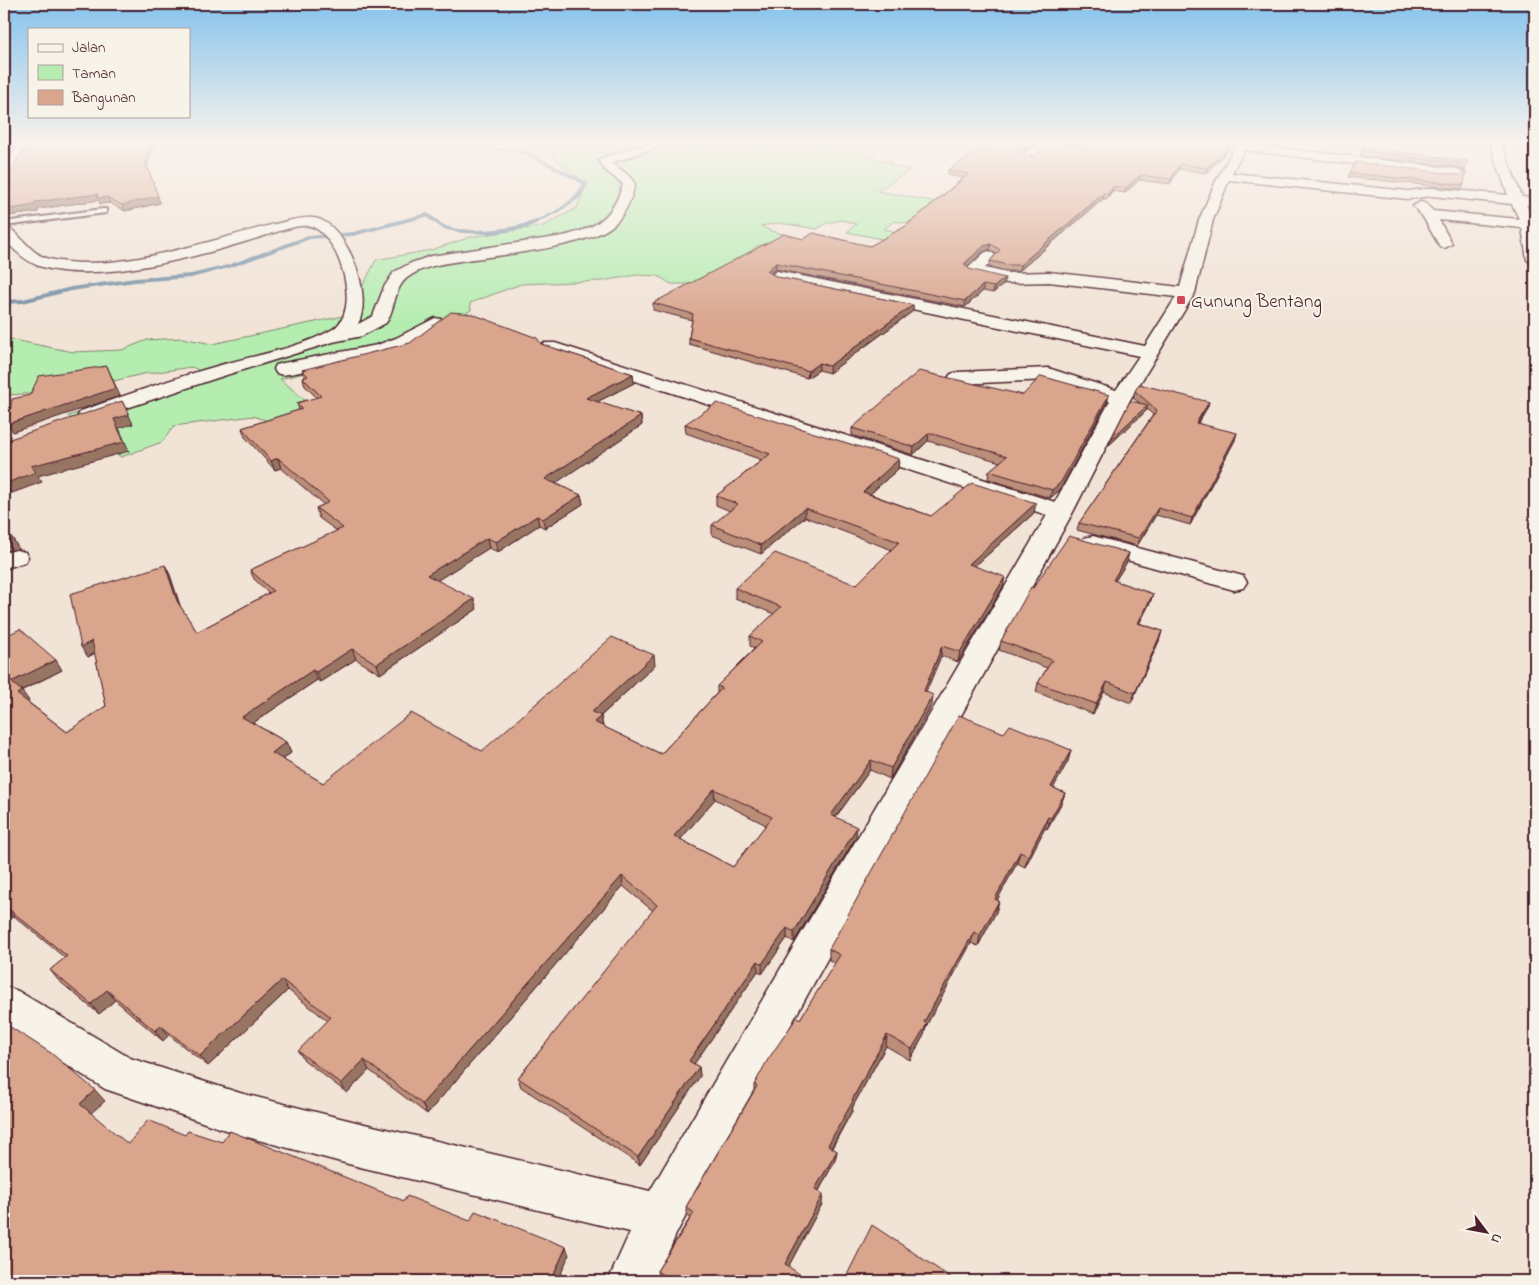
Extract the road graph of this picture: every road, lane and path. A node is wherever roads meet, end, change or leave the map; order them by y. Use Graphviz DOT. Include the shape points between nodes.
graph roads {
  1 [pos="622,203"];
  2 [pos="1213,203"];
  3 [pos="1417,203"];
  4 [pos="1518,203"];
  5 [pos="103,211"];
  6 [pos="1429,215"];
  7 [pos="4,224"];
  8 [pos="1532,225"];
  9 [pos="4,230"];
  10 [pos="1445,244"];
  11 [pos="988,256"];
  12 [pos="1535,260"];
  13 [pos="777,276"];
  14 [pos="1187,293"];
  15 [pos="435,322"];
  16 [pos="328,338"];
  17 [pos="549,347"];
  18 [pos="1148,352"];
  19 [pos="958,378"];
  20 [pos="164,389"];
  21 [pos="1121,398"];
  22 [pos="71,420"];
  23 [pos="1056,522"];
  24 [pos="1234,582"];
  25 [pos="4,1004"];
  26 [pos="661,1216"];
  27 [pos="632,1281"];
  1 -- 16 [label="street" via="610,223 576,237 431,261 410,268 390,286 380,319 356,332"];
  2 -- 14 [label="street"];
  3 -- 6 [label="street"];
  4 -- 8 [label="street"];
  5 -- 7 [label="lane"];
  6 -- 8 [label="street"];
  6 -- 10 [label="street"];
  8 -- 12 [label="street"];
  9 -- 16 [label="street" via="35,258 60,266 80,266 132,262 182,253 301,223 314,223 330,235 353,275 356,299 348,326"];
  11 -- 14 [label="street" via="974,270 1007,278 1049,277"];
  13 -- 18 [label="street"];
  14 -- 18 [label="street"];
  15 -- 20 [label="street" via="423,333 404,342 367,352"];
  16 -- 20 [label="street"];
  17 -- 23 [label="street"];
  18 -- 21 [label="street"];
  19 -- 21 [label="street" via="1048,374"];
  20 -- 22 [label="street"];
  21 -- 23 [label="street"];
  23 -- 24 [label="street"];
  23 -- 26 [label="street"];
  25 -- 26 [label="street" via="120,1075 240,1114"];
  26 -- 27 [label="street"];
}
